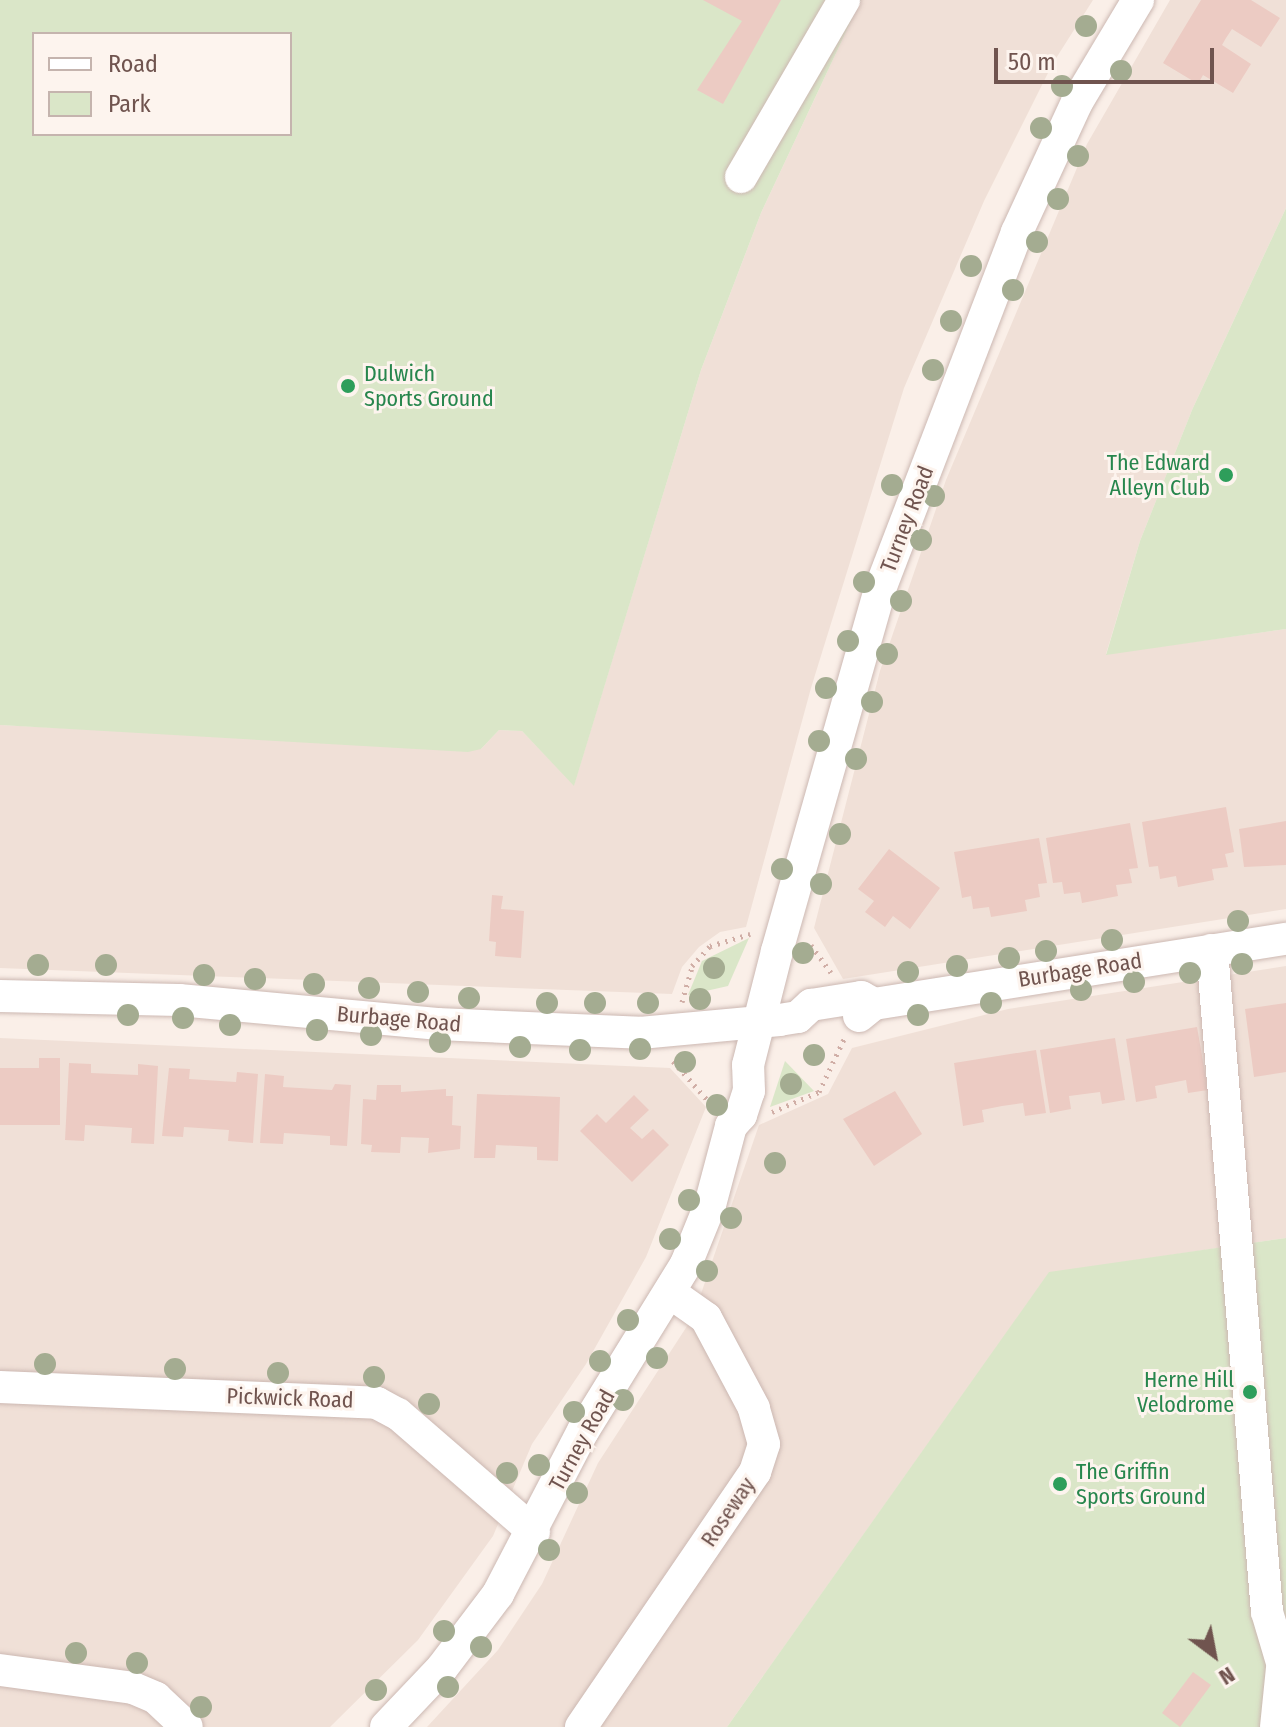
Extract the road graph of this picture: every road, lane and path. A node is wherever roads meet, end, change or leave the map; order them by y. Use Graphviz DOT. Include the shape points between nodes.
graph roads {
  1 [pos="844,0"];
  2 [pos="1138,0"];
  3 [pos="741,177"];
  4 [pos="754,934"];
  5 [pos="1286,939"];
  6 [pos="811,945"];
  7 [pos="1212,950"];
  8 [pos="836,983"];
  9 [pos="0,996"];
  10 [pos="682,1003"];
  11 [pos="759,1023"];
  12 [pos="844,1030"];
  13 [pos="672,1060"];
  14 [pos="734,1115"];
  15 [pos="672,1294"];
  16 [pos="0,1387"];
  17 [pos="534,1532"];
  18 [pos="0,1670"];
  19 [pos="1284,1672"];
  20 [pos="392,1725"];
  21 [pos="187,1727"];
  22 [pos="581,1727"];
  23 [pos="1276,1727"];
  1 -- 3 [label="street"];
  2 -- 11 [label="street, Turney Road" via="1077,102 1017,232 880,589"];
  4 -- 10 [label="path" via="710,946 692,966"];
  5 -- 7 [label="street, Burbage Road"];
  6 -- 8 [label="path"];
  7 -- 11 [label="street, Burbage Road" via="874,1004 855,1019 829,1024 814,1026 798,1017"];
  7 -- 19 [label="street" via="1267,1612"];
  9 -- 11 [label="street, Burbage Road" via="179,1000 536,1030 640,1033"];
  11 -- 14 [label="street, Turney Road" via="748,1065 727,1088 721,1115"];
  12 -- 14 [label="path" via="819,1092"];
  13 -- 14 [label="path"];
  14 -- 15 [label="street, Turney Road" via="710,1205"];
  15 -- 17 [label="street, Turney Road" via="583,1431"];
  15 -- 22 [label="street, Roseway" via="706,1318 754,1408 764,1444 755,1472"];
  16 -- 17 [label="street, Pickwick Road" via="377,1403 398,1414"];
  17 -- 20 [label="street, Turney Road" via="473,1629"];
  18 -- 21 [label="street" via="133,1688 156,1698"];
  19 -- 23 [label="street"];
}
